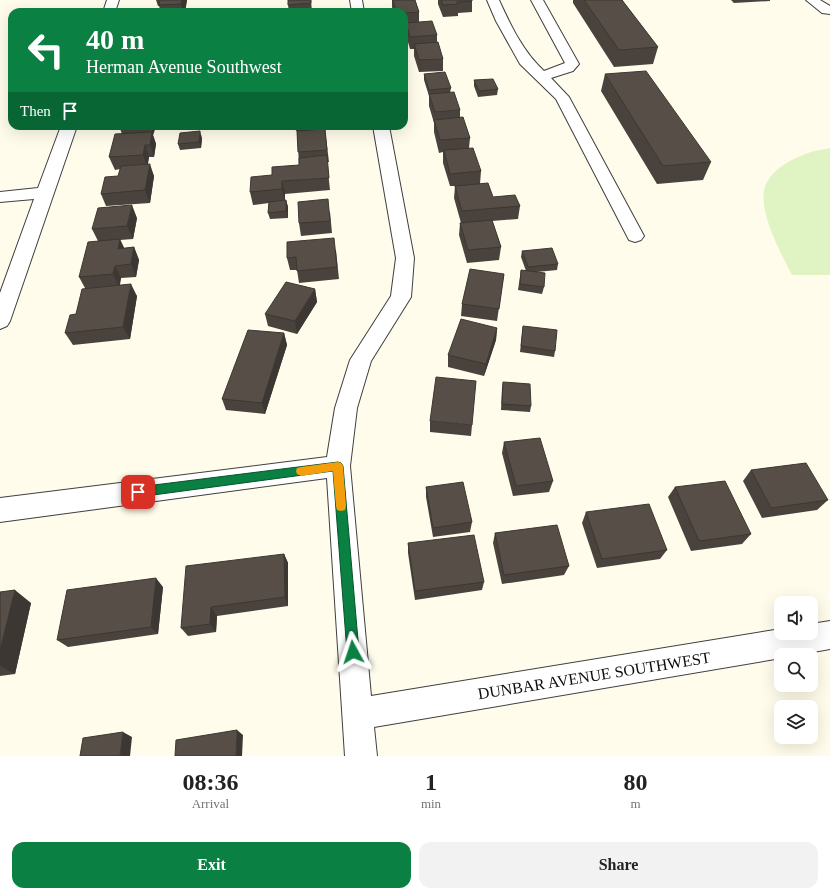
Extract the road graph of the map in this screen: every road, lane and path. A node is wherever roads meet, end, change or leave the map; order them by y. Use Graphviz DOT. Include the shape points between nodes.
graph roads {
  1 [pos="493,0"];
  2 [pos="537,0"];
  3 [pos="812,0"];
  4 [pos="829,10"];
  5 [pos="541,77"];
  6 [pos="68,130"];
  7 [pos="382,130"];
  8 [pos="45,193"];
  9 [pos="0,197"];
  10 [pos="635,236"];
  11 [pos="0,321"];
  12 [pos="338,466"];
  13 [pos="0,510"];
  14 [pos="830,635"];
  15 [pos="358,714"];
  16 [pos="361,756"];
  1 -- 5 [label="street" via="525,61"];
  2 -- 5 [label="street" via="572,64 568,68"];
  3 -- 4 [label="street"];
  5 -- 10 [label="street" via="562,97"];
  6 -- 8 [label="street"];
  7 -- 12 [label="street" via="405,258 401,297 361,360 346,408"];
  8 -- 9 [label="street"];
  8 -- 11 [label="street"];
  12 -- 13 [label="street"];
  12 -- 15 [label="street"];
  14 -- 15 [label="street, DUNBAR AVENUE SOUTHWEST"];
  15 -- 16 [label="street"];
}
